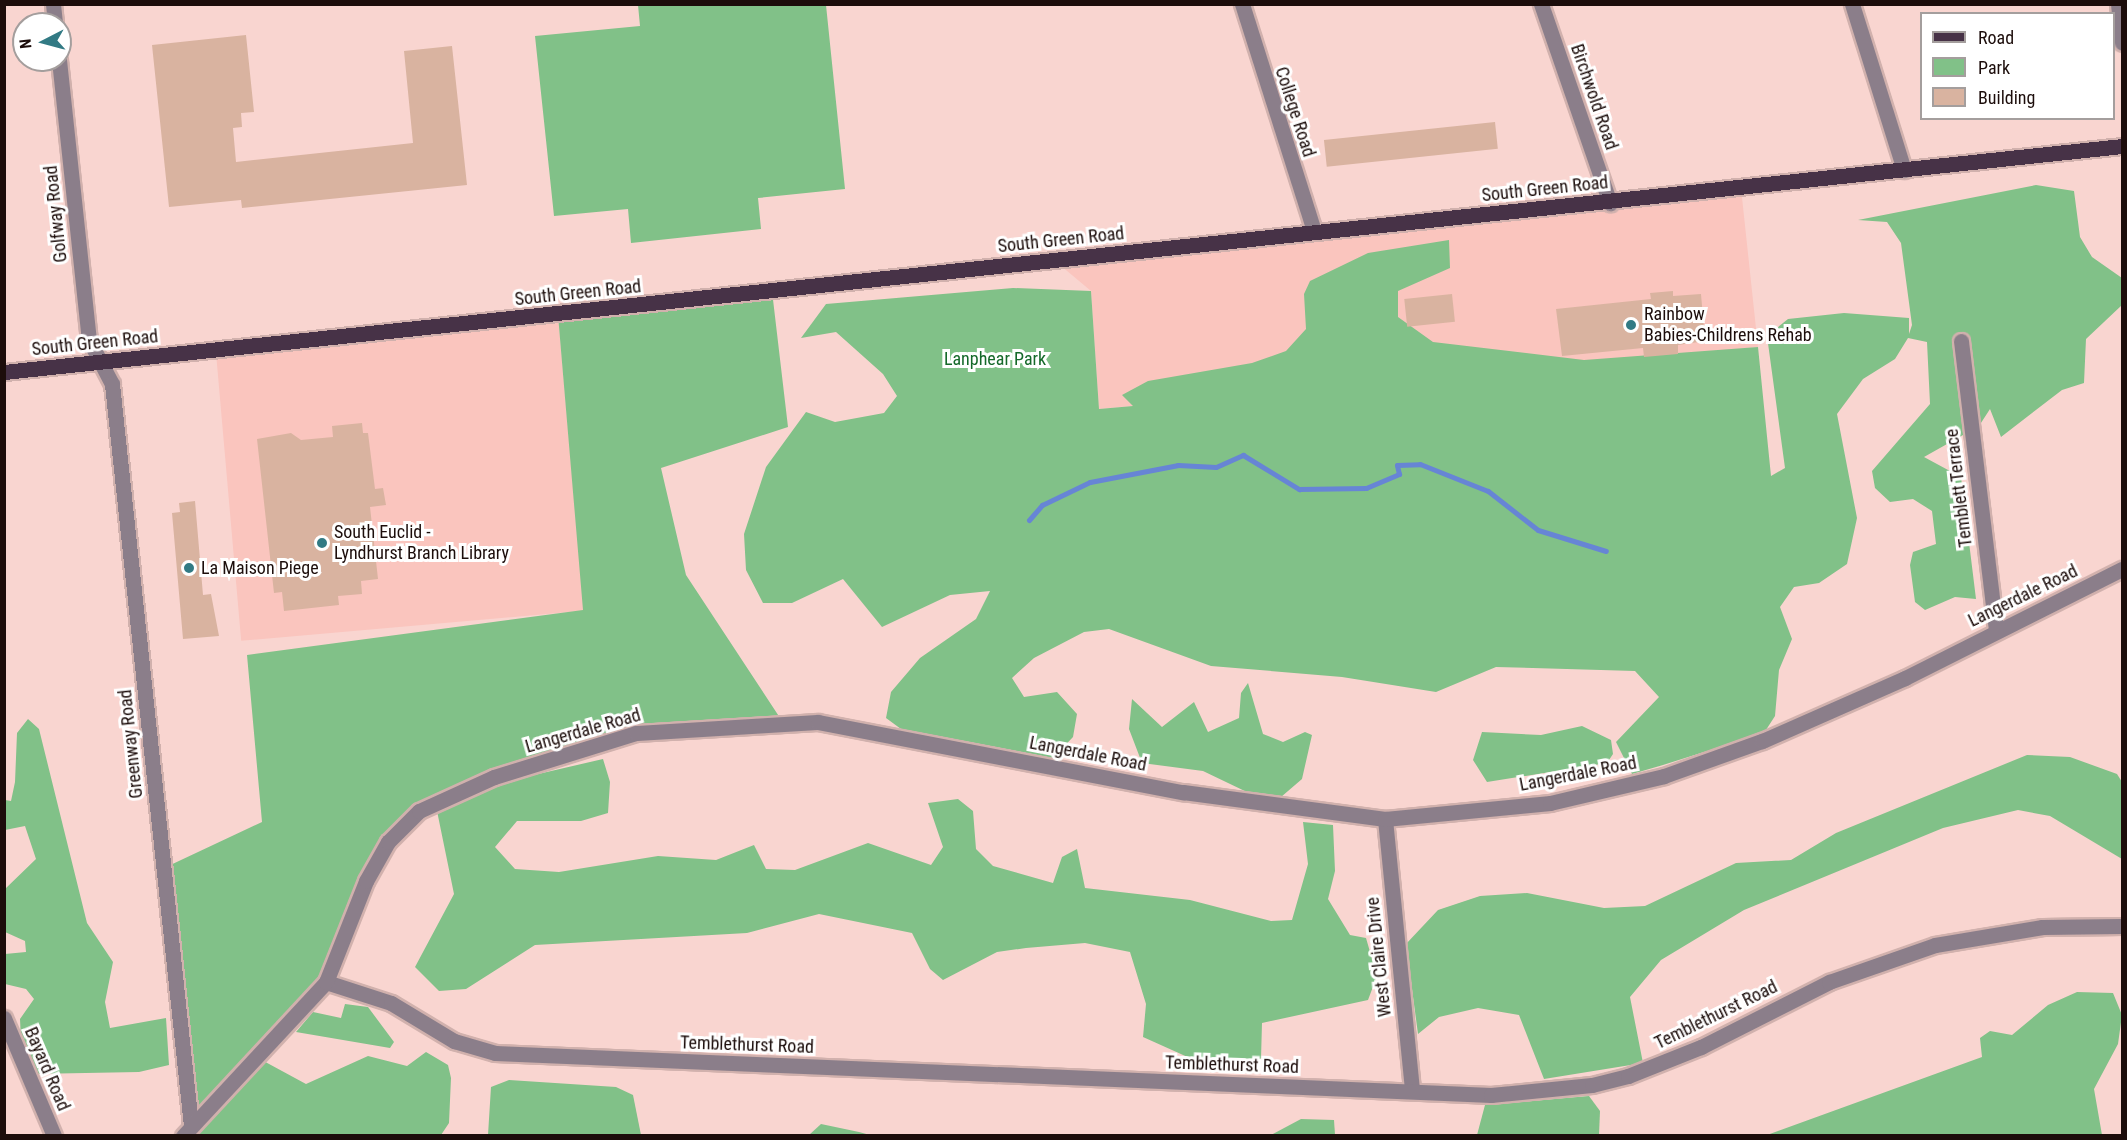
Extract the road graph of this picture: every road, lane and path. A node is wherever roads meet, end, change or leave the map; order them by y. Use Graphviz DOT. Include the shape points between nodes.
graph roads {
  1 [pos="1242,4"];
  2 [pos="1541,4"];
  3 [pos="1852,4"];
  4 [pos="2118,4"];
  5 [pos="2122,43"];
  6 [pos="60,72"];
  7 [pos="2122,146"];
  8 [pos="1904,170"];
  9 [pos="1610,203"];
  10 [pos="1314,231"];
  11 [pos="1961,341"];
  12 [pos="98,362"];
  13 [pos="4,372"];
  14 [pos="2122,569"];
  15 [pos="1996,630"];
  16 [pos="1385,819"];
  17 [pos="2122,926"];
  18 [pos="326,982"];
  19 [pos="4,1018"];
  20 [pos="1412,1091"];
  21 [pos="187,1131"];
  22 [pos="54,1136"];
  1 -- 10 [label="street, College Road"];
  2 -- 9 [label="street, Birchwold Road"];
  3 -- 8 [label="street"];
  4 -- 5 [label="street"];
  6 -- 12 [label="street, Golfway Road" via="89,340"];
  7 -- 8 [label="main road, South Green Road"];
  8 -- 9 [label="main road, South Green Road"];
  9 -- 10 [label="main road, South Green Road"];
  10 -- 12 [label="main road, South Green Road"];
  11 -- 15 [label="street, Temblett Terrace"];
  12 -- 13 [label="main road, South Green Road"];
  12 -- 21 [label="street, Greenway Road" via="112,384"];
  14 -- 15 [label="street, Langerdale Road"];
  15 -- 16 [label="street, Langerdale Road" via="1762,741 1664,776 1550,803"];
  16 -- 18 [label="street, Langerdale Road" via="1194,794 818,722 636,732 494,777 419,810 388,842 366,881"];
  16 -- 20 [label="street, West Claire Drive"];
  17 -- 20 [label="street, Temblethurst Road" via="2042,927 1935,945 1829,982 1669,1061 1592,1085 1491,1095"];
  18 -- 20 [label="street, Temblethurst Road" via="391,1003 453,1041 495,1053"];
  18 -- 21 [label="street, Langerdale Road"];
  19 -- 22 [label="street, Bayard Road"];
}
